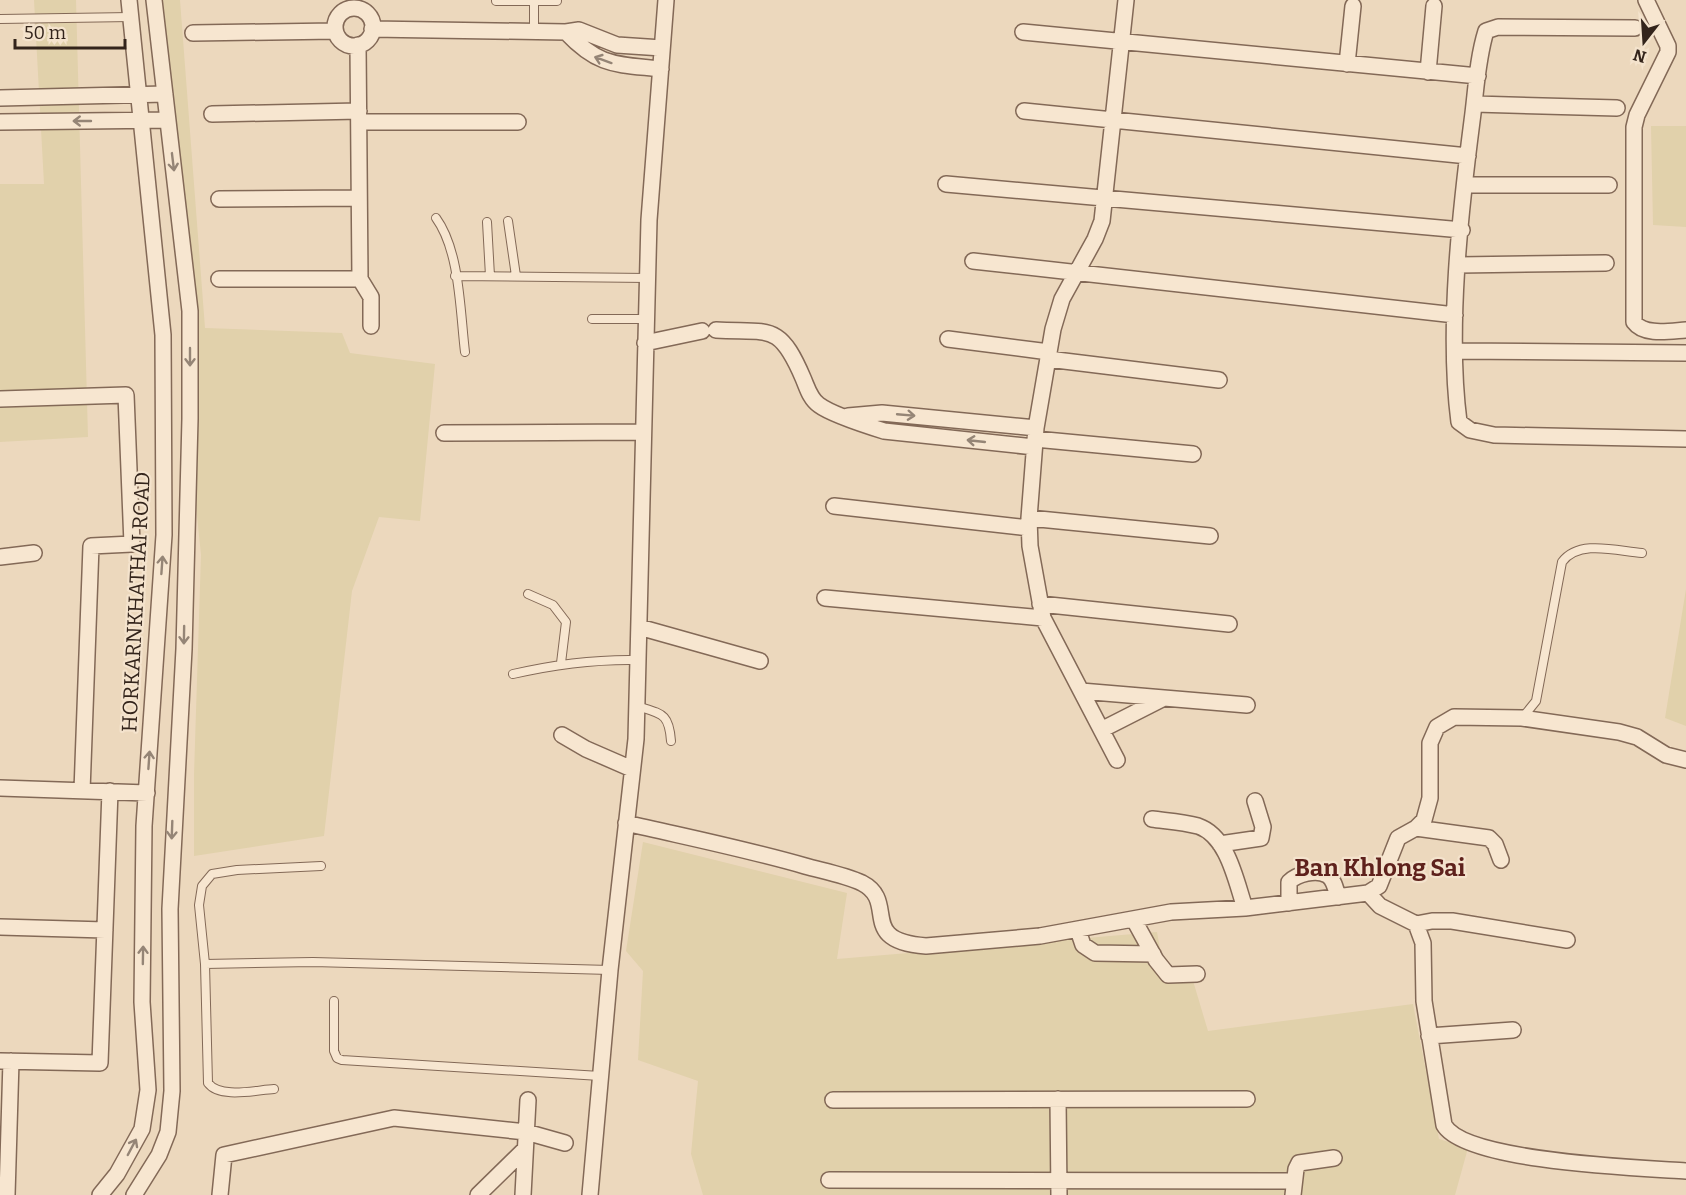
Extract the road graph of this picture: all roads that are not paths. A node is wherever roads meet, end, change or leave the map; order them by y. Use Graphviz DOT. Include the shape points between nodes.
graph roads {
  1 [pos="129,0"];
  2 [pos="154,0"];
  3 [pos="496,0"];
  4 [pos="666,0"];
  5 [pos="1126,0"];
  6 [pos="1646,0"];
  7 [pos="534,1"];
  8 [pos="557,1"];
  9 [pos="355,4"];
  10 [pos="1353,6"];
  11 [pos="1434,6"];
  12 [pos="131,17"];
  13 [pos="0,19"];
  14 [pos="1635,28"];
  15 [pos="372,30"];
  16 [pos="335,31"];
  17 [pos="534,32"];
  18 [pos="566,32"];
  19 [pos="1023,32"];
  20 [pos="193,33"];
  21 [pos="1122,42"];
  22 [pos="358,45"];
  23 [pos="662,48"];
  24 [pos="1347,64"];
  25 [pos="661,69"];
  26 [pos="1428,72"];
  27 [pos="1478,76"];
  28 [pos="165,94"];
  29 [pos="139,96"];
  30 [pos="7,98"];
  31 [pos="1475,104"];
  32 [pos="1617,108"];
  33 [pos="1024,111"];
  34 [pos="212,114"];
  35 [pos="359,116"];
  36 [pos="168,120"];
  37 [pos="141,121"];
  38 [pos="1114,121"];
  39 [pos="8,122"];
  40 [pos="518,122"];
  41 [pos="1468,156"];
  42 [pos="946,184"];
  43 [pos="1465,185"];
  44 [pos="1609,185"];
  45 [pos="359,198"];
  46 [pos="1105,198"];
  47 [pos="219,199"];
  48 [pos="436,218"];
  49 [pos="508,221"];
  50 [pos="487,222"];
  51 [pos="1462,230"];
  52 [pos="973,261"];
  53 [pos="1606,263"];
  54 [pos="1459,265"];
  55 [pos="1078,272"];
  56 [pos="455,276"];
  57 [pos="490,276"];
  58 [pos="516,276"];
  59 [pos="648,278"];
  60 [pos="219,279"];
  61 [pos="360,279"];
  62 [pos="1455,315"];
  63 [pos="646,319"];
  64 [pos="592,320"];
  65 [pos="371,326"];
  66 [pos="1686,330"];
  67 [pos="948,339"];
  68 [pos="645,343"];
  69 [pos="1455,351"];
  70 [pos="465,352"];
  71 [pos="1686,353"];
  72 [pos="1049,356"];
  73 [pos="1219,380"];
  74 [pos="0,399"];
  75 [pos="848,416"];
  76 [pos="929,417"];
  77 [pos="643,432"];
  78 [pos="444,433"];
  79 [pos="928,436"];
  80 [pos="1035,438"];
  81 [pos="1686,439"];
  82 [pos="1193,454"];
  83 [pos="834,507"];
  84 [pos="1029,523"];
  85 [pos="1210,536"];
  86 [pos="34,553"];
  87 [pos="1642,553"];
  88 [pos="0,557"];
  89 [pos="528,594"];
  90 [pos="825,598"];
  91 [pos="1041,611"];
  92 [pos="1229,624"];
  93 [pos="639,627"];
  94 [pos="639,660"];
  95 [pos="760,661"];
  96 [pos="561,663"];
  97 [pos="513,674"];
  98 [pos="1081,691"];
  99 [pos="1164,698"];
  100 [pos="1247,705"];
  101 [pos="637,706"];
  102 [pos="1522,718"];
  103 [pos="1103,729"];
  104 [pos="562,735"];
  105 [pos="671,741"];
  106 [pos="1116,760"];
  107 [pos="1686,760"];
  108 [pos="632,769"];
  109 [pos="0,788"];
  110 [pos="82,791"];
  111 [pos="110,791"];
  112 [pos="147,793"];
  113 [pos="1255,801"];
  114 [pos="1152,819"];
  115 [pos="626,823"];
  116 [pos="1416,828"];
  117 [pos="1220,844"];
  118 [pos="1501,860"];
  119 [pos="321,866"];
  120 [pos="1368,893"];
  121 [pos="1338,897"];
  122 [pos="1288,903"];
  123 [pos="1245,908"];
  124 [pos="1134,920"];
  125 [pos="1416,924"];
  126 [pos="0,927"];
  127 [pos="105,930"];
  128 [pos="1078,930"];
  129 [pos="1567,940"];
  130 [pos="1153,954"];
  131 [pos="205,964"];
  132 [pos="610,970"];
  133 [pos="1197,974"];
  134 [pos="334,1001"];
  135 [pos="1513,1030"];
  136 [pos="1429,1036"];
  137 [pos="6,1061"];
  138 [pos="600,1076"];
  139 [pos="274,1089"];
  140 [pos="1058,1099"];
  141 [pos="1247,1099"];
  142 [pos="528,1100"];
  143 [pos="833,1100"];
  144 [pos="526,1132"];
  145 [pos="565,1143"];
  146 [pos="525,1149"];
  147 [pos="1334,1158"];
  148 [pos="1686,1171"];
  149 [pos="829,1180"];
  150 [pos="1059,1187"];
  151 [pos="1293,1188"];
  152 [pos="523,1194"];
  153 [pos="6,1195"];
  154 [pos="100,1195"];
  155 [pos="134,1195"];
  156 [pos="220,1195"];
  157 [pos="478,1195"];
  158 [pos="590,1195"];
  1 -- 12 [label="street, HORKARNKHATHAI ROAD"];
  2 -- 28 [label="street"];
  3 -- 7 [label="lane"];
  4 -- 23 [label="street"];
  5 -- 21 [label="street"];
  6 -- 66 [label="street" via="1668,52 1634,127 1634,322 1646,330"];
  7 -- 8 [label="lane"];
  7 -- 17 [label="lane"];
  9 -- 15 [label="street" via="368,15"];
  9 -- 16 [label="street" via="340,14"];
  10 -- 24 [label="street"];
  11 -- 26 [label="street"];
  12 -- 13 [label="lane"];
  12 -- 29 [label="street, HORKARNKHATHAI ROAD"];
  14 -- 27 [label="street" via="1498,27 1486,31"];
  15 -- 17 [label="street"];
  15 -- 22 [label="street" via="369,38"];
  16 -- 20 [label="street"];
  16 -- 22 [label="street" via="347,44"];
  17 -- 18 [label="street"];
  18 -- 23 [label="street" via="579,30 617,45"];
  25 -- 18 [label="street, one-way" via="601,61 584,51"];
  19 -- 21 [label="street"];
  21 -- 24 [label="street"];
  21 -- 38 [label="street"];
  22 -- 35 [label="street"];
  23 -- 25 [label="street"];
  24 -- 26 [label="street"];
  25 -- 59 [label="street"];
  26 -- 27 [label="street"];
  27 -- 31 [label="street"];
  28 -- 29 [label="street"];
  28 -- 36 [label="street"];
  29 -- 30 [label="street"];
  29 -- 37 [label="street, HORKARNKHATHAI ROAD"];
  30 -- 39 [label="street"];
  31 -- 32 [label="street"];
  31 -- 41 [label="street"];
  33 -- 38 [label="street"];
  34 -- 35 [label="street"];
  35 -- 40 [label="street"];
  35 -- 45 [label="street"];
  36 -- 37 [label="street"];
  36 -- 155 [label="street, one-way" via="190,323 184,649 170,909 172,1091 168,1132 159,1155"];
  37 -- 39 [label="street, one-way"];
  112 -- 37 [label="street, HORKARNKHATHAI ROAD, one-way" via="164,535 165,418 159,278"];
  38 -- 41 [label="street"];
  38 -- 46 [label="street"];
  41 -- 43 [label="street"];
  42 -- 46 [label="street"];
  43 -- 44 [label="street"];
  43 -- 51 [label="street"];
  45 -- 47 [label="street"];
  45 -- 61 [label="street"];
  46 -- 51 [label="street"];
  46 -- 55 [label="street" via="1102,221"];
  48 -- 56 [label="lane" via="444,229"];
  49 -- 58 [label="lane"];
  50 -- 57 [label="lane"];
  51 -- 54 [label="street"];
  52 -- 55 [label="street"];
  53 -- 54 [label="street"];
  54 -- 62 [label="street"];
  55 -- 62 [label="street"];
  55 -- 72 [label="street" via="1062,299"];
  56 -- 57 [label="lane"];
  56 -- 70 [label="lane"];
  57 -- 58 [label="lane"];
  58 -- 59 [label="lane"];
  59 -- 63 [label="street"];
  60 -- 61 [label="street"];
  61 -- 65 [label="street" via="371,297"];
  62 -- 69 [label="street"];
  63 -- 64 [label="lane"];
  63 -- 68 [label="street"];
  67 -- 72 [label="street"];
  68 -- 75 [label="street" via="709,331 777,335 787,345 819,405"];
  68 -- 77 [label="street"];
  69 -- 71 [label="street"];
  69 -- 81 [label="street" via="1458,422 1470,430 1563,439"];
  72 -- 73 [label="street"];
  72 -- 80 [label="street"];
  74 -- 110 [label="street" via="126,395 132,544 91,546"];
  75 -- 76 [label="street, one-way" via="882,413"];
  75 -- 79 [label="street" via="884,431"];
  76 -- 79 [label="street"];
  76 -- 80 [label="street"];
  77 -- 78 [label="street"];
  77 -- 93 [label="street"];
  80 -- 79 [label="street, one-way"];
  80 -- 82 [label="street"];
  80 -- 84 [label="street"];
  83 -- 84 [label="street"];
  84 -- 85 [label="street"];
  84 -- 91 [label="street"];
  86 -- 88 [label="street"];
  87 -- 102 [label="lane" via="1584,548 1568,554 1562,562 1536,700"];
  89 -- 96 [label="lane" via="553,605 566,622"];
  90 -- 91 [label="street"];
  91 -- 92 [label="street"];
  91 -- 98 [label="street"];
  93 -- 94 [label="street"];
  93 -- 95 [label="street"];
  94 -- 96 [label="lane"];
  94 -- 101 [label="street"];
  96 -- 97 [label="lane"];
  98 -- 99 [label="street"];
  98 -- 103 [label="street"];
  99 -- 100 [label="street"];
  99 -- 103 [label="street"];
  101 -- 105 [label="lane" via="666,717"];
  101 -- 108 [label="street"];
  102 -- 107 [label="street" via="1619,732 1637,737 1666,755"];
  102 -- 116 [label="street" via="1476,715 1443,722 1430,744 1427,812"];
  103 -- 106 [label="street"];
  104 -- 108 [label="street"];
  108 -- 115 [label="street"];
  109 -- 110 [label="street"];
  110 -- 111 [label="street"];
  111 -- 112 [label="street"];
  111 -- 127 [label="street"];
  154 -- 112 [label="street, HORKARNKHATHAI ROAD, one-way" via="117,1174 142,1129 148,1090 142,1002"];
  113 -- 117 [label="street" via="1263,827 1261,838"];
  114 -- 117 [label="street" via="1198,826"];
  115 -- 128 [label="street" via="857,881 873,890 885,932 907,944 926,946"];
  115 -- 132 [label="street"];
  116 -- 118 [label="street" via="1489,838"];
  116 -- 120 [label="street" via="1398,838 1379,886"];
  117 -- 123 [label="street"];
  119 -- 131 [label="lane" via="237,870 207,878 199,905"];
  120 -- 121 [label="street"];
  120 -- 125 [label="street" via="1380,906"];
  121 -- 122 [label="street"];
  121 -- 122 [label="street" via="1332,880 1316,873 1289,882"];
  122 -- 123 [label="street"];
  123 -- 124 [label="street" via="1171,912"];
  124 -- 128 [label="street"];
  124 -- 130 [label="street"];
  125 -- 129 [label="street" via="1452,921"];
  125 -- 136 [label="street" via="1423,943 1422,981"];
  126 -- 127 [label="street"];
  127 -- 137 [label="street" via="100,1063"];
  128 -- 130 [label="street" via="1083,945 1095,953"];
  130 -- 133 [label="street" via="1168,975"];
  131 -- 132 [label="lane" via="313,962"];
  131 -- 139 [label="lane" via="208,1083 213,1090 222,1092"];
  132 -- 138 [label="street"];
  134 -- 138 [label="lane" via="334,1051 342,1060"];
  135 -- 136 [label="street"];
  136 -- 148 [label="street" via="1444,1125 1448,1133 1460,1140 1568,1162"];
  137 -- 153 [label="street"];
  138 -- 158 [label="street"];
  140 -- 141 [label="street"];
  140 -- 143 [label="street"];
  140 -- 150 [label="street"];
  142 -- 144 [label="street"];
  144 -- 145 [label="street"];
  144 -- 146 [label="street"];
  144 -- 156 [label="street" via="394,1118 224,1155"];
  146 -- 152 [label="street"];
  146 -- 157 [label="street"];
  147 -- 151 [label="street" via="1299,1163"];
  149 -- 150 [label="street"];
  150 -- 151 [label="street"];
}
